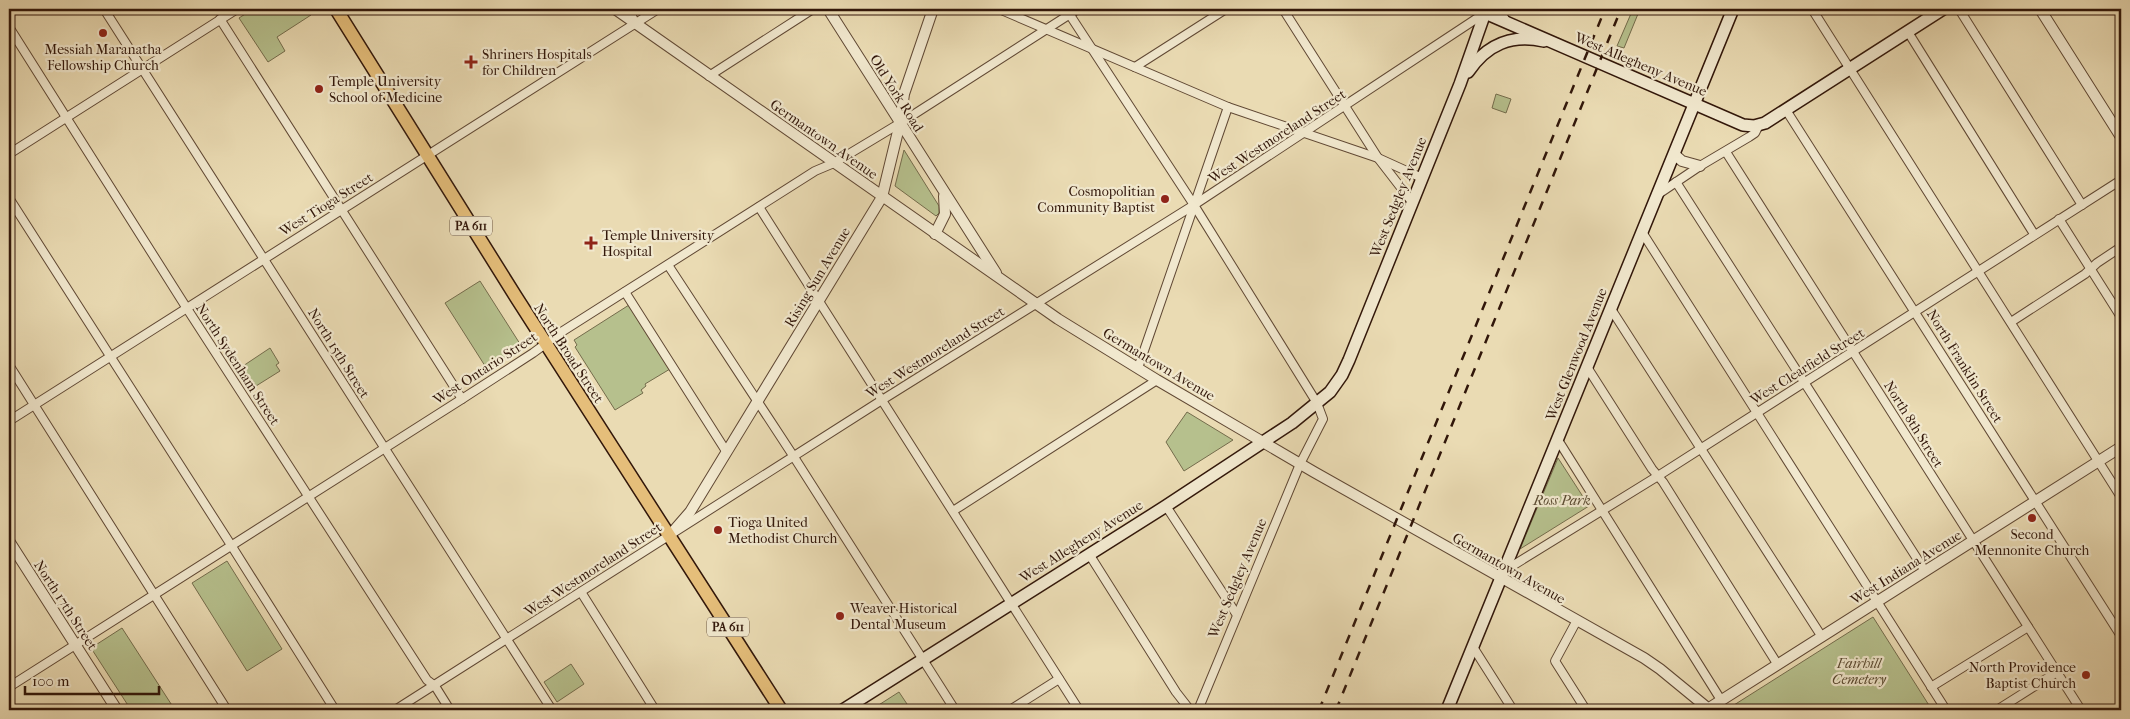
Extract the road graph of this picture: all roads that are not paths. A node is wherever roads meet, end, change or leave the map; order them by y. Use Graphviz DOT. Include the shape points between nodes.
graph roads {
  1 [pos="104,9"];
  2 [pos="237,9"];
  3 [pos="336,9"];
  4 [pos="615,9"];
  5 [pos="629,9"];
  6 [pos="658,9"];
  7 [pos="813,9"];
  8 [pos="828,9"];
  9 [pos="933,9"];
  10 [pos="999,9"];
  11 [pos="1078,9"];
  12 [pos="1226,9"];
  13 [pos="1284,9"];
  14 [pos="1499,9"];
  15 [pos="1733,9"];
  16 [pos="1812,9"];
  17 [pos="1943,9"];
  18 [pos="1959,9"];
  19 [pos="2040,9"];
  20 [pos="1486,11"];
  21 [pos="1068,12"];
  22 [pos="220,20"];
  23 [pos="1506,21"];
  24 [pos="636,23"];
  25 [pos="9,27"];
  26 [pos="1047,30"];
  27 [pos="1908,32"];
  28 [pos="1557,44"];
  29 [pos="1091,48"];
  30 [pos="1135,67"];
  31 [pos="141,68"];
  32 [pos="1850,68"];
  33 [pos="709,76"];
  34 [pos="1460,84"];
  35 [pos="1694,102"];
  36 [pos="1345,106"];
  37 [pos="1228,107"];
  38 [pos="1786,110"];
  39 [pos="66,118"];
  40 [pos="900,123"];
  41 [pos="1759,125"];
  42 [pos="1302,132"];
  43 [pos="2121,137"];
  44 [pos="1726,152"];
  45 [pos="9,154"];
  46 [pos="427,154"];
  47 [pos="1674,154"];
  48 [pos="1378,158"];
  49 [pos="834,163"];
  50 [pos="1700,166"];
  51 [pos="1422,178"];
  52 [pos="2121,180"];
  53 [pos="1676,182"];
  54 [pos="944,193"];
  55 [pos="1657,195"];
  56 [pos="882,197"];
  57 [pos="9,198"];
  58 [pos="1412,202"];
  59 [pos="1194,205"];
  60 [pos="2082,205"];
  61 [pos="759,207"];
  62 [pos="341,210"];
  63 [pos="2059,219"];
  64 [pos="1642,232"];
  65 [pos="935,234"];
  66 [pos="2034,234"];
  67 [pos="2121,248"];
  68 [pos="264,258"];
  69 [pos="668,265"];
  70 [pos="2091,269"];
  71 [pos="1978,271"];
  72 [pos="1003,281"];
  73 [pos="625,292"];
  74 [pos="819,300"];
  75 [pos="1035,304"];
  76 [pos="186,308"];
  77 [pos="1611,309"];
  78 [pos="1915,312"];
  79 [pos="2121,317"];
  80 [pos="2011,322"];
  81 [pos="546,344"];
  82 [pos="1853,351"];
  83 [pos="109,357"];
  84 [pos="9,366"];
  85 [pos="1588,367"];
  86 [pos="1138,368"];
  87 [pos="1157,380"];
  88 [pos="1804,382"];
  89 [pos="1330,392"];
  90 [pos="462,399"];
  91 [pos="882,400"];
  92 [pos="757,403"];
  93 [pos="1317,403"];
  94 [pos="34,405"];
  95 [pos="1755,413"];
  96 [pos="9,421"];
  97 [pos="1558,440"];
  98 [pos="1262,442"];
  99 [pos="2121,447"];
  100 [pos="385,448"];
  101 [pos="1700,448"];
  102 [pos="726,451"];
  103 [pos="794,457"];
  104 [pos="2098,462"];
  105 [pos="1300,464"];
  106 [pos="1658,476"];
  107 [pos="308,497"];
  108 [pos="2121,497"];
  109 [pos="2035,501"];
  110 [pos="1166,506"];
  111 [pos="1603,509"];
  112 [pos="953,511"];
  113 [pos="670,535"];
  114 [pos="9,541"];
  115 [pos="1974,541"];
  116 [pos="231,545"];
  117 [pos="1089,554"];
  118 [pos="1925,571"];
  119 [pos="1502,575"];
  120 [pos="580,592"];
  121 [pos="153,595"];
  122 [pos="1012,602"];
  123 [pos="1876,602"];
  124 [pos="1237,615"];
  125 [pos="1576,622"];
  126 [pos="2028,627"];
  127 [pos="2121,636"];
  128 [pos="1822,637"];
  129 [pos="506,640"];
  130 [pos="76,645"];
  131 [pos="1473,647"];
  132 [pos="922,660"];
  133 [pos="1778,665"];
  134 [pos="2056,672"];
  135 [pos="1059,679"];
  136 [pos="435,686"];
  137 [pos="9,687"];
  138 [pos="1932,687"];
  139 [pos="1721,700"];
  140 [pos="117,710"];
  141 [pos="227,710"];
  142 [pos="334,710"];
  143 [pos="395,710"];
  144 [pos="450,710"];
  145 [pos="552,710"];
  146 [pos="655,710"];
  147 [pos="781,710"];
  148 [pos="843,710"];
  149 [pos="955,710"];
  150 [pos="1010,710"];
  151 [pos="1079,710"];
  152 [pos="1190,710"];
  153 [pos="1198,710"];
  154 [pos="1447,710"];
  155 [pos="1513,710"];
  156 [pos="1586,710"];
  157 [pos="1708,710"];
  158 [pos="1946,710"];
  159 [pos="1997,710"];
  160 [pos="2081,710"];
  1 -- 31 [label="street, North 15th Street"];
  2 -- 22 [label="street"];
  3 -- 46 [label="main road, North Broad Street / PA 611"];
  4 -- 24 [label="street, Germantown Avenue"];
  5 -- 24 [label="street"];
  6 -- 24 [label="street, West Tioga Street"];
  7 -- 33 [label="street"];
  8 -- 40 [label="street, Old York Road"];
  9 -- 40 [label="street, Rising Sun Avenue" via="904,94"];
  10 -- 26 [label="street"];
  11 -- 21 [label="street, West Ontario Street"];
  12 -- 30 [label="street"];
  13 -- 36 [label="street"];
  14 -- 23 [label="street"];
  15 -- 35 [label="main road, West Glenwood Avenue"];
  16 -- 32 [label="street"];
  17 -- 27 [label="main road"];
  18 -- 60 [label="street"];
  19 -- 43 [label="street"];
  20 -- 23 [label="main road, West Allegheny Avenue"];
  20 -- 34 [label="main road, West Sedgley Avenue"];
  20 -- 36 [label="street, West Westmoreland Street"];
  21 -- 26 [label="street, West Ontario Street"];
  21 -- 29 [label="street"];
  22 -- 31 [label="street"];
  22 -- 62 [label="street"];
  23 -- 28 [label="main road, West Allegheny Avenue"];
  24 -- 33 [label="street, Germantown Avenue"];
  24 -- 46 [label="street, West Tioga Street"];
  25 -- 39 [label="street, North Sydenham Street"];
  26 -- 29 [label="street"];
  26 -- 40 [label="street, West Ontario Street"];
  27 -- 32 [label="main road"];
  27 -- 66 [label="street"];
  28 -- 34 [label="main road" via="1525,39 1492,46 1470,68"];
  28 -- 35 [label="main road, West Allegheny Avenue"];
  29 -- 30 [label="street"];
  29 -- 59 [label="street"];
  30 -- 37 [label="street"];
  31 -- 39 [label="street"];
  31 -- 68 [label="street, North 15th Street"];
  32 -- 38 [label="main road"];
  32 -- 71 [label="street"];
  33 -- 49 [label="street, Germantown Avenue"];
  34 -- 51 [label="main road, West Sedgley Avenue"];
  35 -- 41 [label="main road, West Allegheny Avenue" via="1743,125"];
  35 -- 47 [label="main road, West Glenwood Avenue"];
  36 -- 42 [label="street, West Westmoreland Street"];
  36 -- 48 [label="street"];
  37 -- 42 [label="street"];
  37 -- 59 [label="street"];
  38 -- 41 [label="main road"];
  38 -- 78 [label="street, North Franklin Street"];
  39 -- 45 [label="street"];
  39 -- 76 [label="street, North Sydenham Street"];
  40 -- 49 [label="street, West Ontario Street"];
  40 -- 54 [label="street, Old York Road"];
  40 -- 56 [label="street, Rising Sun Avenue"];
  41 -- 44 [label="street" via="1755,132"];
  42 -- 48 [label="street"];
  42 -- 59 [label="street, West Westmoreland Street"];
  44 -- 50 [label="street"];
  44 -- 82 [label="street, North 8th Street"];
  46 -- 62 [label="street, West Tioga Street"];
  46 -- 81 [label="main road, North Broad Street / PA 611"];
  47 -- 50 [label="street" via="1682,161"];
  47 -- 55 [label="main road, West Glenwood Avenue"];
  48 -- 51 [label="street"];
  48 -- 58 [label="street"];
  49 -- 56 [label="street, Germantown Avenue"];
  49 -- 61 [label="street, West Ontario Street" via="815,171"];
  50 -- 53 [label="street"];
  51 -- 58 [label="main road, West Sedgley Avenue"];
  52 -- 60 [label="street, West Clearfield Street"];
  53 -- 55 [label="street"];
  53 -- 88 [label="street"];
  54 -- 65 [label="street" via="946,214"];
  54 -- 72 [label="street, Old York Road"];
  55 -- 64 [label="main road, West Glenwood Avenue"];
  56 -- 65 [label="street, Germantown Avenue"];
  56 -- 74 [label="street, Rising Sun Avenue"];
  57 -- 83 [label="street"];
  58 -- 89 [label="main road, West Sedgley Avenue" via="1342,376"];
  59 -- 75 [label="street, West Westmoreland Street"];
  59 -- 86 [label="street"];
  59 -- 93 [label="street"];
  60 -- 63 [label="street, West Clearfield Street"];
  61 -- 69 [label="street, West Ontario Street"];
  61 -- 74 [label="street"];
  62 -- 68 [label="street, West Tioga Street"];
  62 -- 90 [label="street"];
  63 -- 66 [label="street, West Clearfield Street"];
  63 -- 70 [label="street"];
  64 -- 77 [label="main road, West Glenwood Avenue"];
  64 -- 95 [label="street"];
  65 -- 72 [label="street, Germantown Avenue"];
  66 -- 71 [label="street, West Clearfield Street"];
  67 -- 70 [label="street"];
  68 -- 76 [label="street, West Tioga Street"];
  68 -- 100 [label="street, North 15th Street"];
  69 -- 73 [label="street, West Ontario Street"];
  69 -- 92 [label="street"];
  70 -- 79 [label="street"];
  70 -- 80 [label="street"];
  71 -- 78 [label="street, West Clearfield Street"];
  71 -- 80 [label="street"];
  72 -- 75 [label="street, Germantown Avenue"];
  73 -- 81 [label="street, West Ontario Street"];
  73 -- 102 [label="street"];
  74 -- 91 [label="street"];
  74 -- 92 [label="street, Rising Sun Avenue"];
  75 -- 86 [label="street, Germantown Avenue"];
  75 -- 91 [label="street, West Westmoreland Street"];
  76 -- 83 [label="street, West Tioga Street"];
  76 -- 107 [label="street, North Sydenham Street"];
  77 -- 85 [label="main road, West Glenwood Avenue"];
  77 -- 101 [label="street"];
  78 -- 82 [label="street, West Clearfield Street"];
  78 -- 109 [label="street, North Franklin Street"];
  80 -- 104 [label="street"];
  81 -- 90 [label="street, West Ontario Street"];
  81 -- 113 [label="main road, North Broad Street / PA 611"];
  82 -- 88 [label="street, West Clearfield Street"];
  82 -- 115 [label="street, North 8th Street"];
  83 -- 94 [label="street, West Tioga Street"];
  83 -- 116 [label="street"];
  84 -- 94 [label="street"];
  85 -- 97 [label="main road, West Glenwood Avenue"];
  85 -- 106 [label="street"];
  86 -- 87 [label="street, Germantown Avenue"];
  87 -- 98 [label="street, Germantown Avenue"];
  87 -- 112 [label="street"];
  88 -- 95 [label="street, West Clearfield Street"];
  88 -- 118 [label="street"];
  89 -- 93 [label="main road, West Allegheny Avenue"];
  90 -- 100 [label="street, West Ontario Street"];
  91 -- 103 [label="street, West Westmoreland Street"];
  91 -- 112 [label="street"];
  92 -- 102 [label="street, Rising Sun Avenue"];
  92 -- 103 [label="street"];
  93 -- 98 [label="main road, West Allegheny Avenue"];
  93 -- 105 [label="street, West Sedgley Avenue" via="1323,418"];
  94 -- 96 [label="street, West Tioga Street"];
  94 -- 121 [label="street"];
  95 -- 101 [label="street, West Clearfield Street"];
  95 -- 123 [label="street"];
  97 -- 111 [label="street"];
  97 -- 119 [label="main road, West Glenwood Avenue"];
  98 -- 105 [label="street, Germantown Avenue"];
  98 -- 110 [label="main road, West Allegheny Avenue"];
  99 -- 104 [label="street, West Indiana Avenue"];
  100 -- 107 [label="street, West Ontario Street"];
  100 -- 129 [label="street, North 15th Street"];
  101 -- 106 [label="street, West Clearfield Street"];
  101 -- 128 [label="street"];
  102 -- 113 [label="street, Rising Sun Avenue" via="690,512"];
  103 -- 113 [label="street, West Westmoreland Street"];
  103 -- 132 [label="street"];
  104 -- 108 [label="street"];
  104 -- 109 [label="street, West Indiana Avenue"];
  105 -- 119 [label="street, Germantown Avenue"];
  105 -- 124 [label="street, West Sedgley Avenue"];
  106 -- 111 [label="street, West Clearfield Street"];
  106 -- 133 [label="street"];
  107 -- 116 [label="street, West Ontario Street"];
  107 -- 136 [label="street, North Sydenham Street" via="427,680"];
  109 -- 115 [label="street, West Indiana Avenue"];
  109 -- 127 [label="street, North Franklin Street"];
  110 -- 117 [label="main road, West Allegheny Avenue"];
  110 -- 124 [label="street"];
  111 -- 119 [label="street, West Clearfield Street"];
  111 -- 139 [label="street"];
  112 -- 122 [label="street"];
  113 -- 120 [label="street, West Westmoreland Street"];
  113 -- 147 [label="main road, North Broad Street / PA 611"];
  114 -- 130 [label="street, North 17th Street"];
  115 -- 118 [label="street, West Indiana Avenue"];
  115 -- 126 [label="street, North 8th Street"];
  116 -- 121 [label="street, West Ontario Street"];
  116 -- 142 [label="street"];
  117 -- 122 [label="main road, West Allegheny Avenue"];
  117 -- 152 [label="street"];
  118 -- 123 [label="street, West Indiana Avenue"];
  119 -- 125 [label="street, Germantown Avenue"];
  119 -- 131 [label="main road, West Glenwood Avenue"];
  120 -- 129 [label="street, West Westmoreland Street"];
  120 -- 146 [label="street"];
  121 -- 130 [label="street, West Ontario Street"];
  121 -- 141 [label="street"];
  122 -- 132 [label="main road, West Allegheny Avenue"];
  122 -- 135 [label="street"];
  123 -- 128 [label="street, West Indiana Avenue"];
  123 -- 138 [label="street"];
  124 -- 153 [label="street, West Sedgley Avenue"];
  125 -- 156 [label="street" via="1555,661"];
  125 -- 157 [label="street, Germantown Avenue" via="1652,664"];
  126 -- 134 [label="street, North 8th Street"];
  126 -- 138 [label="street"];
  128 -- 133 [label="street, West Indiana Avenue"];
  129 -- 136 [label="street, West Westmoreland Street"];
  129 -- 145 [label="street, North 15th Street"];
  130 -- 137 [label="street, West Ontario Street"];
  130 -- 140 [label="street, North 17th Street"];
  131 -- 154 [label="main road, West Glenwood Avenue"];
  131 -- 155 [label="street"];
  132 -- 148 [label="main road, West Allegheny Avenue"];
  132 -- 149 [label="street"];
  133 -- 139 [label="street, West Indiana Avenue"];
  134 -- 159 [label="street"];
  134 -- 160 [label="street, North 8th Street"];
  135 -- 150 [label="street"];
  135 -- 151 [label="street"];
  136 -- 143 [label="street, West Westmoreland Street"];
  136 -- 144 [label="street, North Sydenham Street"];
  138 -- 158 [label="street"];
  139 -- 157 [label="street, West Indiana Avenue"];
}
